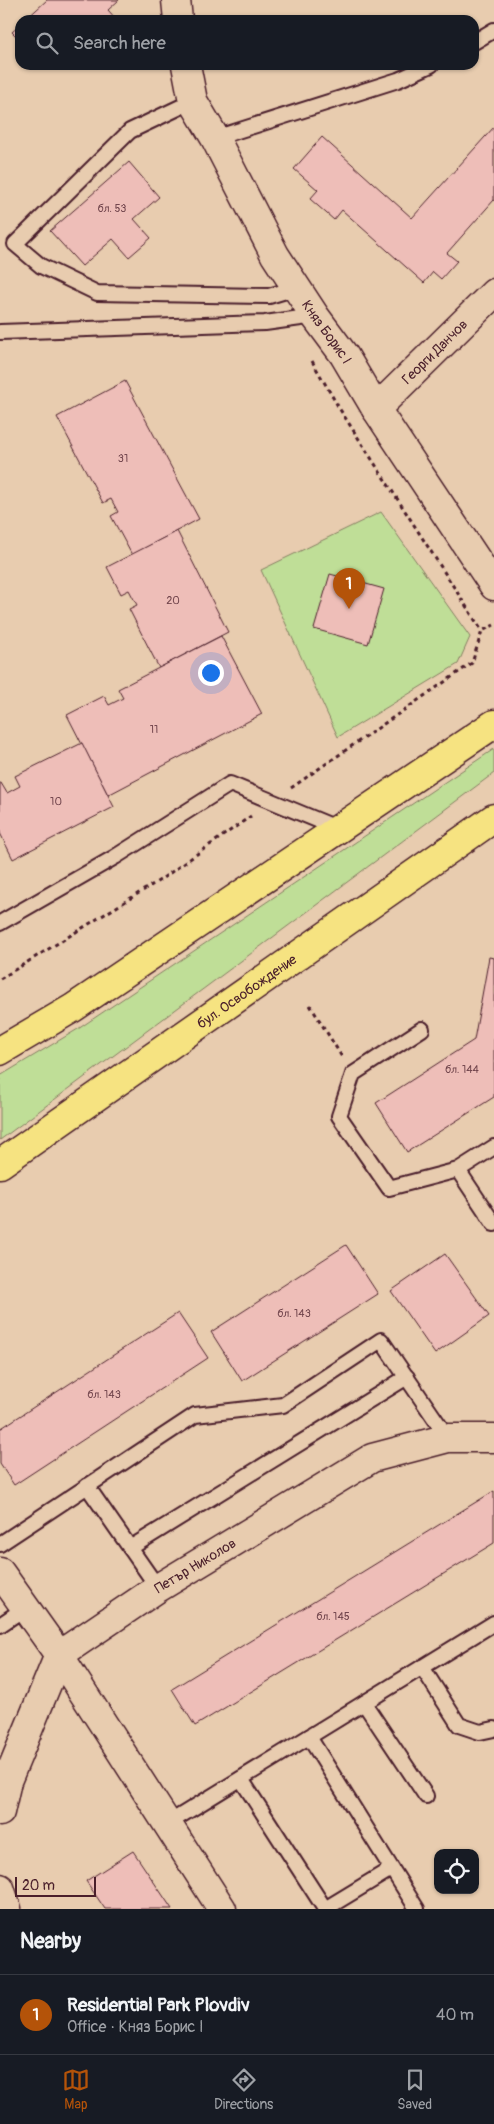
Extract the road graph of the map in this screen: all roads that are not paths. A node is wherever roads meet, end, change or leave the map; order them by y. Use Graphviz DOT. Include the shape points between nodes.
graph roads {
  1 [pos="176,0"];
  2 [pos="178,15"];
  3 [pos="494,30"];
  4 [pos="479,39"];
  5 [pos="187,70"];
  6 [pos="420,70"];
  7 [pos="193,101"];
  8 [pos="215,138"];
  9 [pos="296,288"];
  10 [pos="494,293"];
  11 [pos="315,316"];
  12 [pos="0,332"];
  13 [pos="376,409"];
  14 [pos="494,586"];
  15 [pos="494,724"];
  16 [pos="494,818"];
  17 [pos="339,829"];
  18 [pos="0,923"];
  19 [pos="422,1029"];
  20 [pos="0,1051"];
  21 [pos="494,1147"];
  22 [pos="0,1164"];
  23 [pos="458,1170"];
  24 [pos="494,1224"];
  25 [pos="407,1377"];
  26 [pos="448,1438"];
  27 [pos="494,1438"];
  28 [pos="87,1486"];
  29 [pos="0,1544"];
  30 [pos="130,1548"];
  31 [pos="0,1572"];
  32 [pos="158,1588"];
  33 [pos="25,1608"];
  34 [pos="494,1623"];
  35 [pos="0,1625"];
  36 [pos="59,1655"];
  37 [pos="422,1667"];
  38 [pos="364,1703"];
  39 [pos="494,1730"];
  40 [pos="309,1737"];
  41 [pos="241,1779"];
  42 [pos="426,1796"];
  43 [pos="0,1812"];
  44 [pos="167,1824"];
  45 [pos="391,1869"];
  46 [pos="0,1888"];
  47 [pos="7,1909"];
  48 [pos="222,1909"];
  49 [pos="325,1909"];
  50 [pos="417,1909"];
  1 -- 2 [label="street"];
  3 -- 4 [label="lane"];
  5 -- 7 [label="street, Княз Борис I"];
  6 -- 8 [label="lane" via="398,80"];
  7 -- 8 [label="street, Княз Борис I"];
  7 -- 9 [label="lane" via="130,131 14,244 41,266 97,293 269,296"];
  8 -- 9 [label="street, Княз Борис I" via="275,255"];
  9 -- 11 [label="street, Княз Борис I"];
  10 -- 13 [label="street, Георги Данчов"];
  11 -- 12 [label="lane" via="265,323"];
  11 -- 13 [label="street, Княз Борис I" via="344,355"];
  13 -- 14 [label="street, Княз Борис I"];
  15 -- 17 [label="main road"];
  16 -- 22 [label="main road, бул. Освобождение"];
  17 -- 18 [label="lane" via="230,784 115,857"];
  17 -- 20 [label="main road" via="73,1008"];
  19 -- 23 [label="lane" via="353,1074 339,1116 389,1188"];
  21 -- 23 [label="lane"];
  23 -- 24 [label="lane"];
  25 -- 26 [label="lane"];
  25 -- 28 [label="lane" via="382,1340 283,1406 195,1415"];
  25 -- 30 [label="lane"];
  26 -- 27 [label="street, Петър Николов"];
  26 -- 32 [label="street, Петър Николов" via="372,1458"];
  28 -- 29 [label="lane"];
  28 -- 30 [label="lane"];
  30 -- 32 [label="lane"];
  31 -- 33 [label="street"];
  32 -- 36 [label="street, Петър Николов"];
  33 -- 35 [label="lane"];
  33 -- 36 [label="street"];
  34 -- 37 [label="lane"];
  36 -- 43 [label="street" via="7,1781"];
  36 -- 44 [label="street"];
  37 -- 38 [label="lane"];
  37 -- 39 [label="lane" via="459,1725 480,1732"];
  38 -- 40 [label="lane"];
  38 -- 42 [label="lane"];
  40 -- 41 [label="lane"];
  40 -- 45 [label="lane"];
  41 -- 44 [label="lane"];
  41 -- 49 [label="lane"];
  44 -- 48 [label="street"];
  45 -- 49 [label="lane"];
  45 -- 50 [label="lane"];
  46 -- 47 [label="street"];
}
